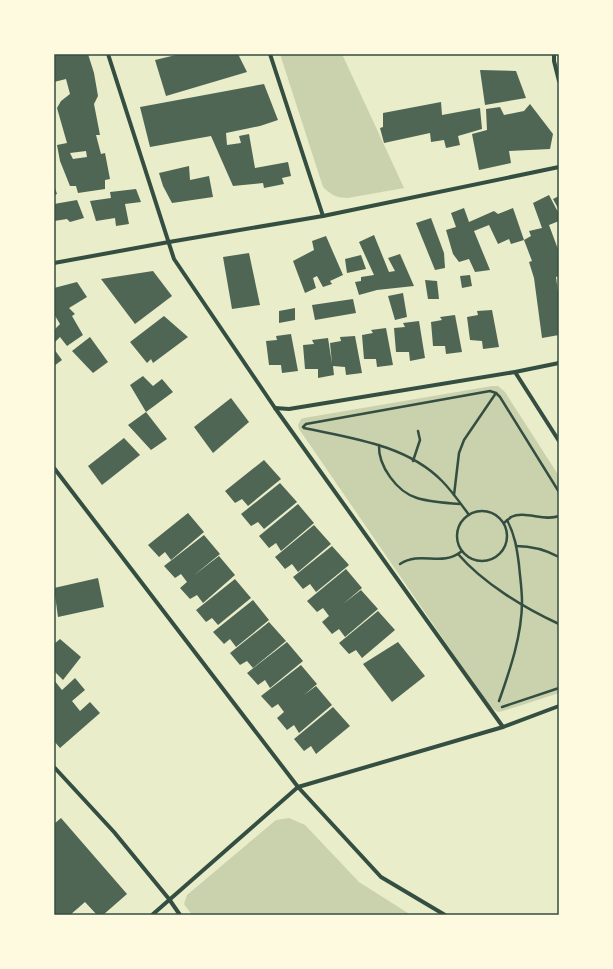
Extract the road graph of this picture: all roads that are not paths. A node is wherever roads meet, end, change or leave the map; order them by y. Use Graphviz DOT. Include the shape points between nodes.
graph roads {
  1 [pos="108,54"];
  2 [pos="270,54"];
  3 [pos="554,54"];
  4 [pos="559,81"];
  5 [pos="559,167"];
  6 [pos="322,216"];
  7 [pos="169,242"];
  8 [pos="54,263"];
  9 [pos="559,363"];
  10 [pos="515,372"];
  11 [pos="275,408"];
  12 [pos="559,441"];
  13 [pos="54,468"];
  14 [pos="559,706"];
  15 [pos="503,727"];
  16 [pos="54,767"];
  17 [pos="298,787"];
  18 [pos="169,899"];
  19 [pos="152,915"];
  20 [pos="180,915"];
  21 [pos="444,915"];
  1 -- 7 [label="street"];
  2 -- 6 [label="street"];
  3 -- 4 [label="street"];
  5 -- 6 [label="street"];
  6 -- 7 [label="street"];
  7 -- 8 [label="street"];
  7 -- 11 [label="street" via="174,259"];
  9 -- 10 [label="street"];
  10 -- 11 [label="street" via="289,409"];
  10 -- 12 [label="street"];
  11 -- 15 [label="street"];
  13 -- 17 [label="street"];
  14 -- 15 [label="street"];
  15 -- 17 [label="street"];
  16 -- 18 [label="street" via="114,832"];
  17 -- 18 [label="street"];
  17 -- 21 [label="street" via="381,877"];
  18 -- 19 [label="street"];
  18 -- 20 [label="street"];
}
